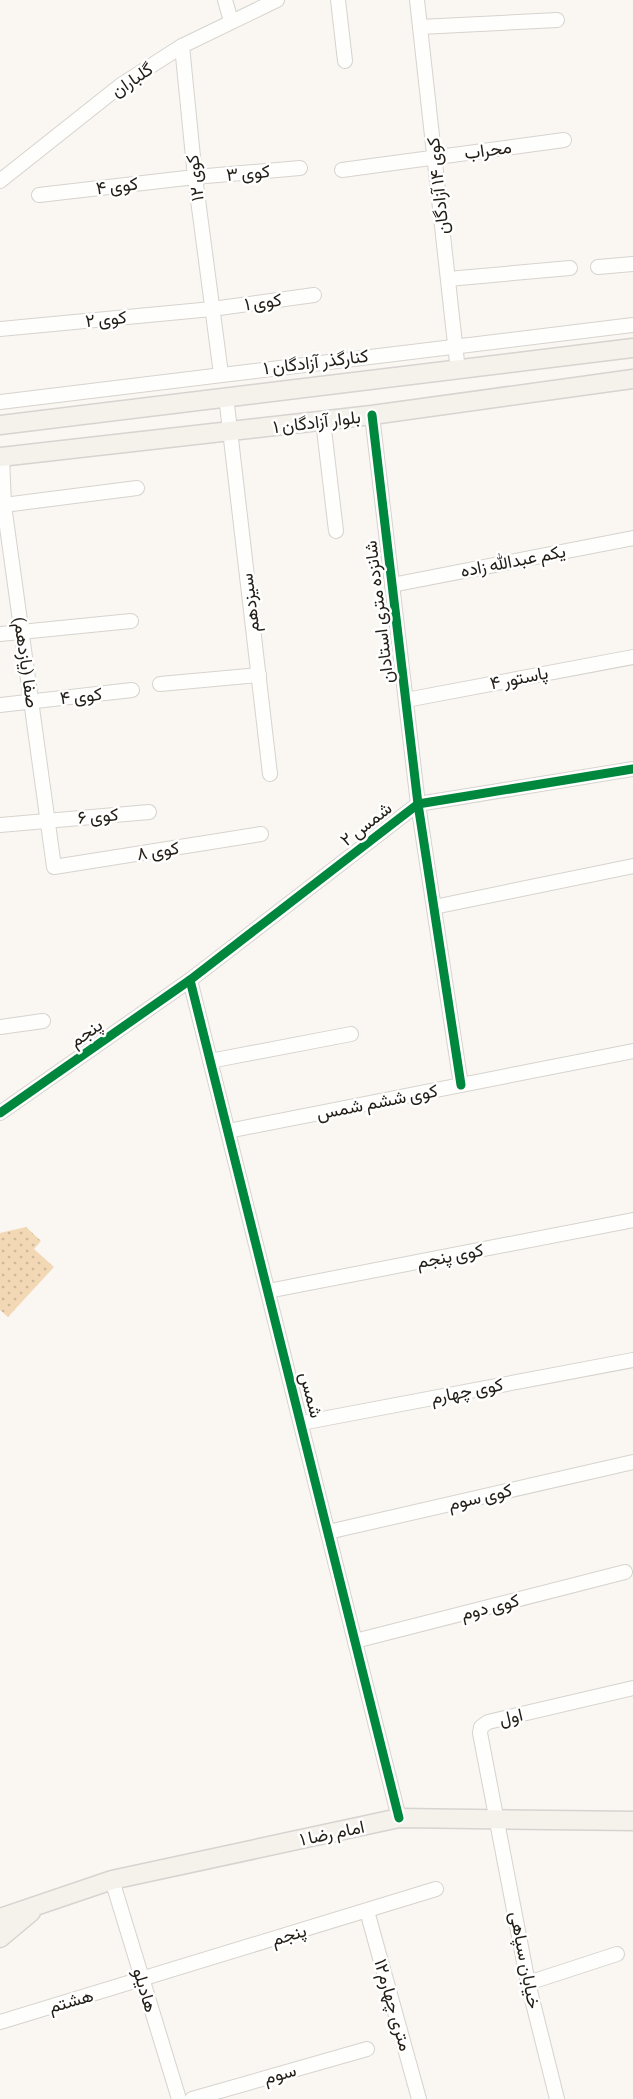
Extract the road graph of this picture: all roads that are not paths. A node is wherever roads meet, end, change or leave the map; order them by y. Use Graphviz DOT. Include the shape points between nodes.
graph roads {
  1 [pos="225,0"];
  2 [pos="277,0"];
  3 [pos="338,0"];
  4 [pos="417,0"];
  5 [pos="557,20"];
  6 [pos="231,21"];
  7 [pos="420,27"];
  8 [pos="182,46"];
  9 [pos="345,61"];
  10 [pos="564,140"];
  11 [pos="435,158"];
  12 [pos="300,168"];
  13 [pos="342,170"];
  14 [pos="195,177"];
  15 [pos="0,181"];
  16 [pos="39,195"];
  17 [pos="633,264"];
  18 [pos="598,267"];
  19 [pos="570,268"];
  20 [pos="448,279"];
  21 [pos="314,295"];
  22 [pos="212,309"];
  23 [pos="633,325"];
  24 [pos="0,330"];
  25 [pos="455,346"];
  26 [pos="633,348"];
  27 [pos="458,371"];
  28 [pos="221,374"];
  29 [pos="633,379"];
  30 [pos="226,396"];
  31 [pos="0,402"];
  32 [pos="372,415"];
  33 [pos="322,421"];
  34 [pos="0,425"];
  35 [pos="231,432"];
  36 [pos="1,457"];
  37 [pos="137,488"];
  38 [pos="4,505"];
  39 [pos="336,531"];
  40 [pos="633,538"];
  41 [pos="392,585"];
  42 [pos="131,621"];
  43 [pos="22,632"];
  44 [pos="0,634"];
  45 [pos="633,657"];
  46 [pos="259,675"];
  47 [pos="160,684"];
  48 [pos="132,690"];
  49 [pos="406,700"];
  50 [pos="31,701"];
  51 [pos="0,705"];
  52 [pos="633,770"];
  53 [pos="270,774"];
  54 [pos="418,804"];
  55 [pos="149,812"];
  56 [pos="48,820"];
  57 [pos="0,825"];
  58 [pos="261,834"];
  59 [pos="633,866"];
  60 [pos="54,867"];
  61 [pos="434,907"];
  62 [pos="190,981"];
  63 [pos="43,1021"];
  64 [pos="0,1027"];
  65 [pos="351,1034"];
  66 [pos="633,1051"];
  67 [pos="210,1061"];
  68 [pos="461,1085"];
  69 [pos="0,1113"];
  70 [pos="228,1131"];
  71 [pos="633,1220"];
  72 [pos="268,1291"];
  73 [pos="633,1360"];
  74 [pos="301,1423"];
  75 [pos="633,1462"];
  76 [pos="328,1532"];
  77 [pos="625,1572"];
  78 [pos="355,1641"];
  79 [pos="633,1688"];
  80 [pos="399,1818"];
  81 [pos="498,1819"];
  82 [pos="633,1821"];
  83 [pos="112,1880"];
  84 [pos="436,1890"];
  85 [pos="0,1906"];
  86 [pos="38,1906"];
  87 [pos="367,1911"];
  88 [pos="0,1918"];
  89 [pos="0,1928"];
  90 [pos="0,1938"];
  91 [pos="617,1954"];
  92 [pos="143,1980"];
  93 [pos="528,1983"];
  94 [pos="0,2022"];
  95 [pos="367,2049"];
  96 [pos="179,2099"];
  97 [pos="192,2099"];
  98 [pos="419,2099"];
  99 [pos="557,2099"];
  1 -- 6 [label="street"];
  2 -- 6 [label="street, گلباران"];
  3 -- 9 [label="street"];
  4 -- 7 [label="street, کوی ۱۴ آزادگان"];
  5 -- 7 [label="street"];
  6 -- 8 [label="street, گلباران"];
  7 -- 11 [label="street, کوی ۱۴ آزادگان"];
  8 -- 14 [label="street, کوی ۱۲"];
  8 -- 15 [label="street, گلباران" via="121,85"];
  10 -- 11 [label="street, محراب"];
  11 -- 13 [label="street, محراب"];
  11 -- 20 [label="street, کوی ۱۴ آزادگان"];
  12 -- 14 [label="street, کوی ۳"];
  14 -- 16 [label="street, کوی ۴"];
  14 -- 22 [label="street, کوی ۱۲"];
  17 -- 18 [label="street"];
  19 -- 20 [label="street"];
  20 -- 25 [label="street, کوی ۱۴ آزادگان"];
  21 -- 22 [label="street, کوی ۱"];
  22 -- 24 [label="street, کوی ۲"];
  22 -- 28 [label="street, کوی ۱۲"];
  23 -- 25 [label="street, کنارگذر آزادگان ۱"];
  25 -- 27 [label="street, کوی ۱۴ آزادگان"];
  25 -- 28 [label="street, کنارگذر آزادگان ۱"];
  26 -- 27 [label="main road, بلوار آزادگان ۱"];
  27 -- 30 [label="main road, بلوار آزادگان ۱"];
  28 -- 31 [label="street, کنارگذر آزادگان ۱"];
  29 -- 32 [label="main road, بلوار آزادگان ۱"];
  30 -- 34 [label="main road, بلوار آزادگان ۱"];
  30 -- 35 [label="street, سیزدهم"];
  32 -- 33 [label="main road, بلوار آزادگان ۱"];
  32 -- 41 [label="street, شانزده متری استادان"];
  33 -- 35 [label="main road, بلوار آزادگان ۱"];
  33 -- 39 [label="street"];
  35 -- 36 [label="main road, بلوار آزادگان ۱"];
  35 -- 46 [label="street, سیزدهم"];
  36 -- 38 [label="street, صفا (یازدهم)"];
  37 -- 38 [label="street"];
  38 -- 43 [label="street, صفا (یازدهم)"];
  40 -- 41 [label="street, یکم عبدالله زاده"];
  41 -- 49 [label="street, شانزده متری استادان"];
  42 -- 43 [label="street"];
  43 -- 44 [label="street"];
  43 -- 50 [label="street, صفا (یازدهم)"];
  45 -- 49 [label="street, پاستور ۴"];
  46 -- 47 [label="street"];
  46 -- 53 [label="street, سیزدهم"];
  48 -- 50 [label="street, کوی ۴"];
  49 -- 54 [label="street, شانزده متری استادان"];
  50 -- 51 [label="street"];
  50 -- 56 [label="street, صفا (یازدهم)"];
  52 -- 54 [label="street, شمس ۲"];
  54 -- 61 [label="street, شانزده متری استادان"];
  54 -- 62 [label="street, شمس ۲"];
  55 -- 56 [label="street, کوی ۶"];
  56 -- 57 [label="street"];
  56 -- 60 [label="street, صفا (یازدهم)"];
  58 -- 60 [label="street, کوی ۸"];
  59 -- 61 [label="street"];
  61 -- 68 [label="street, شانزده متری استادان"];
  62 -- 67 [label="street, شمس"];
  62 -- 69 [label="street, پنجم"];
  63 -- 64 [label="street"];
  65 -- 67 [label="street"];
  66 -- 68 [label="street, کوی ششم شمس"];
  67 -- 70 [label="street, شمس"];
  68 -- 70 [label="street, کوی ششم شمس"];
  70 -- 72 [label="street, شمس"];
  71 -- 72 [label="street, کوی پنجم"];
  72 -- 74 [label="street, شمس"];
  73 -- 74 [label="street, کوی چهارم"];
  74 -- 76 [label="street, شمس"];
  75 -- 76 [label="street, کوی سوم"];
  76 -- 78 [label="street, شمس"];
  77 -- 78 [label="street, کوی دوم"];
  78 -- 80 [label="street, شمس"];
  79 -- 81 [label="street, اول" via="488,1722 481,1727"];
  80 -- 81 [label="main road, امام رضا ۱"];
  80 -- 83 [label="main road, امام رضا ۱"];
  81 -- 82 [label="main road, امام رضا ۱"];
  81 -- 93 [label="street, خیابان سپاهی"];
  83 -- 86 [label="main road, امام رضا ۱"];
  83 -- 92 [label="street, هادیلو"];
  84 -- 87 [label="street, پنجم"];
  85 -- 86 [label="main road"];
  86 -- 88 [label="main road, امام رضا ۱"];
  86 -- 89 [label="main road, امام رضا ۱"];
  86 -- 90 [label="main road"];
  87 -- 92 [label="street, پنجم"];
  87 -- 98 [label="street, ۱۲متری چهارم"];
  91 -- 93 [label="street"];
  92 -- 94 [label="street, هشتم"];
  92 -- 96 [label="street, هادیلو"];
  93 -- 99 [label="street, خیابان سپاهی"];
  95 -- 97 [label="street, سوم"];
}
